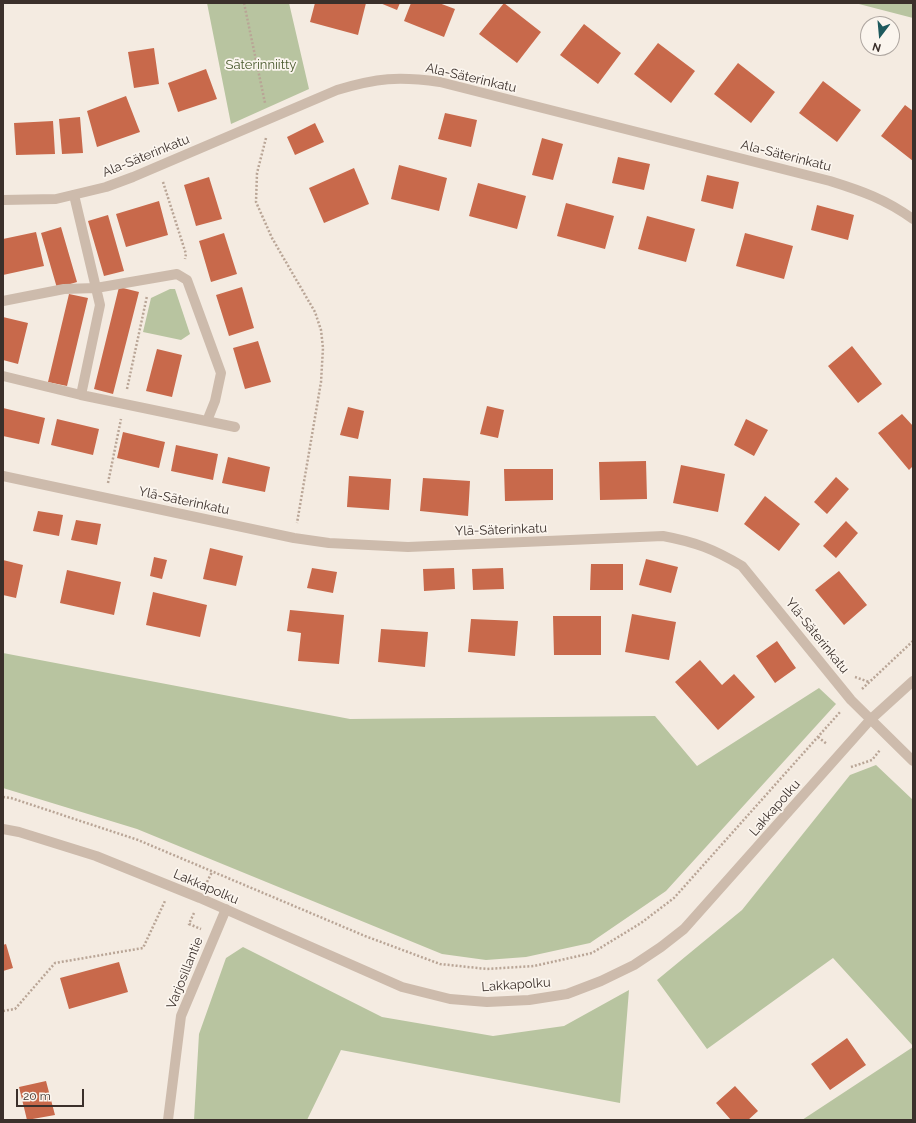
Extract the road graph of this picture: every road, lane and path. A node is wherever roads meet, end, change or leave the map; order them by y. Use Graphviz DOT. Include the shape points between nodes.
graph roads {
  1 [pos="244,3"];
  2 [pos="268,119"];
  3 [pos="158,166"];
  4 [pos="74,195"];
  5 [pos="3,200"];
  6 [pos="913,219"];
  7 [pos="184,278"];
  8 [pos="150,279"];
  9 [pos="96,288"];
  10 [pos="3,301"];
  11 [pos="3,376"];
  12 [pos="81,394"];
  13 [pos="124,404"];
  14 [pos="207,421"];
  15 [pos="235,427"];
  16 [pos="3,476"];
  17 [pos="107,487"];
  18 [pos="296,528"];
  19 [pos="913,641"];
  20 [pos="913,681"];
  21 [pos="851,700"];
  22 [pos="870,720"];
  23 [pos="913,761"];
  24 [pos="3,797"];
  25 [pos="3,829"];
  26 [pos="172,886"];
  27 [pos="200,898"];
  28 [pos="226,910"];
  29 [pos="214,935"];
  30 [pos="3,1011"];
  31 [pos="168,1120"];
  1 -- 2 [label="path"];
  2 -- 3 [label="street, Ala-Säterinkatu"];
  2 -- 6 [label="street, Ala-Säterinkatu" via="337,90 359,84 388,78 440,82 830,180 892,204"];
  2 -- 18 [label="path" via="266,143 257,173 256,202 272,238 315,312 323,348 321,382"];
  3 -- 4 [label="street, Ala-Säterinkatu" via="133,178"];
  3 -- 7 [label="path" via="186,254"];
  4 -- 5 [label="street, Ala-Säterinkatu" via="56,199"];
  4 -- 9 [label="street"];
  7 -- 8 [label="street" via="177,274"];
  7 -- 14 [label="street" via="187,280 221,373 215,401"];
  8 -- 9 [label="street"];
  8 -- 13 [label="path"];
  9 -- 10 [label="street" via="64,289"];
  9 -- 12 [label="street" via="100,305"];
  11 -- 12 [label="street"];
  12 -- 13 [label="street"];
  13 -- 14 [label="street"];
  13 -- 17 [label="path"];
  14 -- 15 [label="street"];
  16 -- 21 [label="street, Ylä-Säterinkatu" via="329,544 408,547 663,536 691,541 742,566"];
  19 -- 21 [label="path"];
  20 -- 22 [label="street, Lakkapolku"];
  21 -- 22 [label="street, Ylä-Säterinkatu"];
  21 -- 24 [label="path" via="674,898 640,924 592,953 534,966 487,969 440,964 365,936 138,840"];
  22 -- 23 [label="street, Ylä-Säterinkatu"];
  22 -- 28 [label="street, Lakkapolku" via="684,929 634,965 567,994 529,1000 487,1002 450,999 402,987"];
  25 -- 26 [label="street, Lakkapolku" via="96,856"];
  26 -- 27 [label="street, Lakkapolku"];
  26 -- 30 [label="path" via="143,948 55,963 15,1009"];
  27 -- 28 [label="street, Lakkapolku"];
  27 -- 29 [label="path" via="189,924"];
  28 -- 29 [label="street, Varjosillantie"];
  29 -- 31 [label="street, Varjosillantie" via="181,1016"];
}
